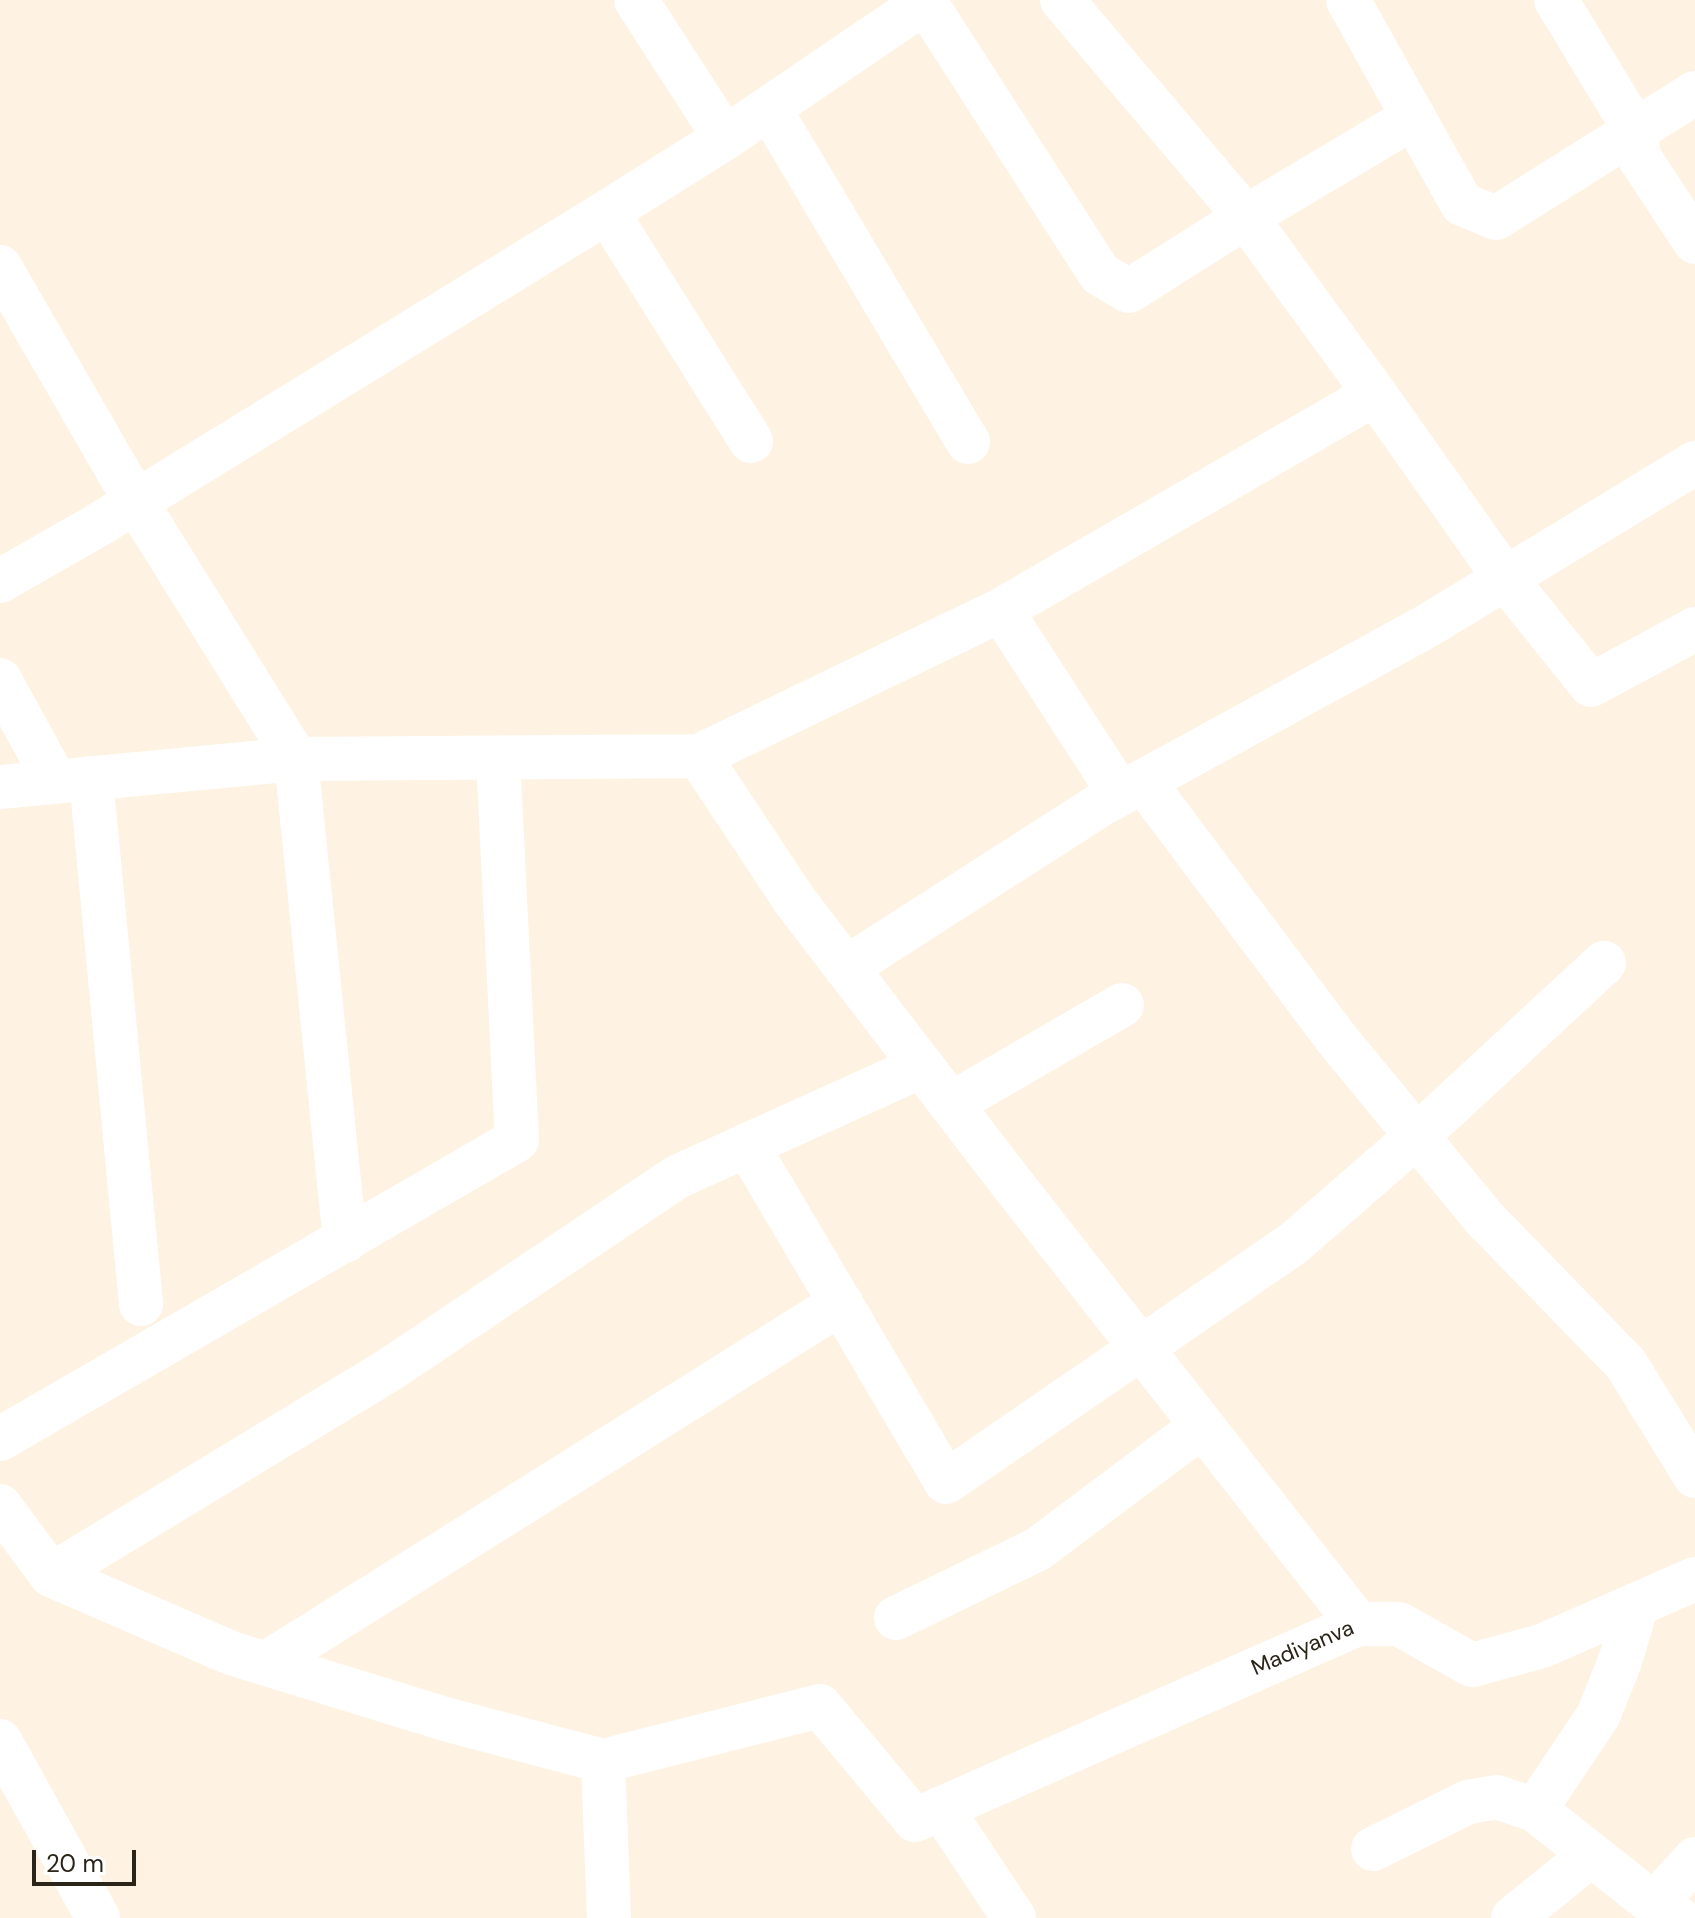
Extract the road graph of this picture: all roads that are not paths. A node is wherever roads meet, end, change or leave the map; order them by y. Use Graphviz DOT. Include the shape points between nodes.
graph roads {
  1 [pos="636,0"];
  2 [pos="1062,0"];
  3 [pos="1348,0"];
  4 [pos="1556,0"];
  5 [pos="926,1"];
  6 [pos="1695,93"];
  7 [pos="769,108"];
  8 [pos="1414,117"];
  9 [pos="1635,130"];
  10 [pos="725,138"];
  11 [pos="607,212"];
  12 [pos="1246,217"];
  13 [pos="1695,242"];
  14 [pos="0,267"];
  15 [pos="1375,394"];
  16 [pos="751,441"];
  17 [pos="968,442"];
  18 [pos="1695,463"];
  19 [pos="136,502"];
  20 [pos="1505,578"];
  21 [pos="0,581"];
  22 [pos="1001,610"];
  23 [pos="1695,629"];
  24 [pos="0,680"];
  25 [pos="699,756"];
  26 [pos="498,758"];
  27 [pos="296,759"];
  28 [pos="73,780"];
  29 [pos="0,787"];
  30 [pos="1131,787"];
  31 [pos="1604,963"];
  32 [pos="846,968"];
  33 [pos="1122,1005"];
  34 [pos="922,1066"];
  35 [pos="951,1104"];
  36 [pos="1417,1136"];
  37 [pos="747,1145"];
  38 [pos="345,1241"];
  39 [pos="841,1303"];
  40 [pos="141,1304"];
  41 [pos="1142,1350"];
  42 [pos="1202,1426"];
  43 [pos="0,1439"];
  44 [pos="1695,1476"];
  45 [pos="0,1506"];
  46 [pos="51,1575"];
  47 [pos="1695,1579"];
  48 [pos="1637,1604"];
  49 [pos="896,1618"];
  50 [pos="1358,1624"];
  51 [pos="267,1663"];
  52 [pos="0,1741"];
  53 [pos="603,1761"];
  54 [pos="1535,1810"];
  55 [pos="928,1814"];
  56 [pos="1373,1849"];
  57 [pos="1591,1855"];
  58 [pos="1695,1859"];
  59 [pos="1666,1911"];
  60 [pos="98,1918"];
  61 [pos="609,1918"];
  62 [pos="1014,1918"];
  63 [pos="1513,1918"];
  1 -- 10 [label="street"];
  2 -- 12 [label="street"];
  3 -- 8 [label="street"];
  4 -- 9 [label="street"];
  5 -- 7 [label="street"];
  5 -- 12 [label="street" via="1100,274 1129,291"];
  6 -- 9 [label="street"];
  7 -- 10 [label="street"];
  7 -- 17 [label="street"];
  8 -- 9 [label="street" via="1462,204 1496,218"];
  8 -- 12 [label="street"];
  9 -- 13 [label="street" via="1639,157"];
  10 -- 11 [label="street"];
  11 -- 16 [label="street"];
  11 -- 19 [label="street"];
  12 -- 15 [label="street"];
  14 -- 19 [label="street"];
  15 -- 20 [label="street"];
  15 -- 22 [label="street"];
  18 -- 20 [label="street"];
  19 -- 21 [label="street"];
  19 -- 27 [label="street"];
  20 -- 23 [label="street" via="1591,685"];
  20 -- 30 [label="street"];
  22 -- 25 [label="street"];
  22 -- 30 [label="street"];
  24 -- 28 [label="street"];
  25 -- 26 [label="street"];
  25 -- 32 [label="street"];
  26 -- 27 [label="street"];
  26 -- 38 [label="street" via="517,1140"];
  27 -- 28 [label="street"];
  27 -- 38 [label="street"];
  28 -- 29 [label="street"];
  28 -- 40 [label="street"];
  30 -- 32 [label="street"];
  30 -- 36 [label="street"];
  31 -- 36 [label="street"];
  32 -- 34 [label="street"];
  33 -- 35 [label="street"];
  34 -- 35 [label="street"];
  34 -- 37 [label="street"];
  35 -- 41 [label="street"];
  36 -- 41 [label="street" via="1294,1243"];
  36 -- 44 [label="street" via="1484,1218 1626,1364"];
  37 -- 39 [label="street"];
  37 -- 46 [label="street" via="677,1177 389,1370"];
  38 -- 43 [label="street"];
  39 -- 41 [label="street" via="946,1482"];
  39 -- 51 [label="street"];
  41 -- 42 [label="street"];
  42 -- 49 [label="street" via="1038,1549"];
  42 -- 50 [label="street"];
  45 -- 46 [label="street"];
  46 -- 51 [label="street" via="231,1653"];
  47 -- 48 [label="street, Madiyanva"];
  48 -- 50 [label="street, Madiyanva" via="1542,1646 1472,1665 1399,1624"];
  48 -- 54 [label="street" via="1598,1716"];
  50 -- 55 [label="street, Madiyanva"];
  51 -- 53 [label="street"];
  52 -- 60 [label="street"];
  53 -- 55 [label="street" via="820,1706"];
  53 -- 61 [label="street"];
  54 -- 56 [label="street" via="1497,1797 1468,1802"];
  54 -- 57 [label="street"];
  55 -- 62 [label="street"];
  57 -- 59 [label="street"];
  57 -- 63 [label="street"];
  58 -- 59 [label="street"];
}
